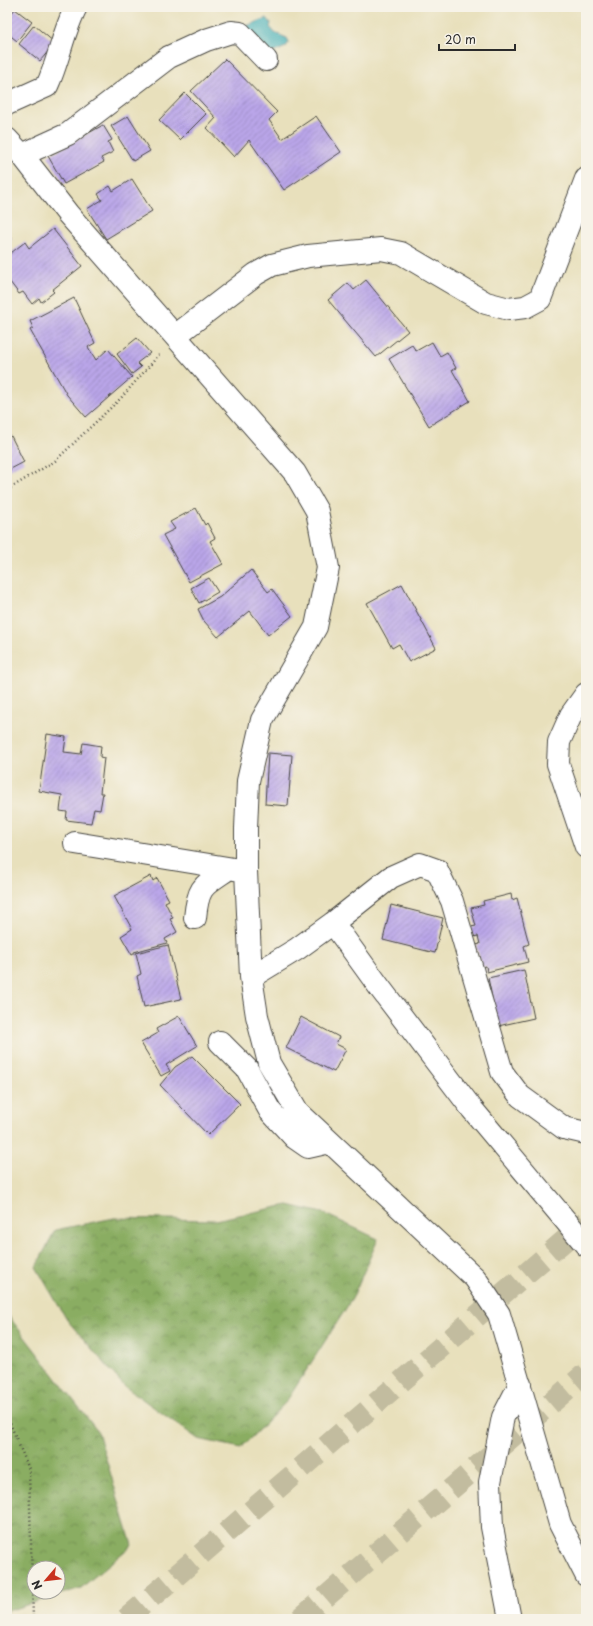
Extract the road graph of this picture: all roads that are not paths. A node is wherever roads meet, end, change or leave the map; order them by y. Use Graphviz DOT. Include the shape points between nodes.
graph roads {
  1 [pos="76,7"];
  2 [pos="266,60"];
  3 [pos="7,104"];
  4 [pos="7,139"];
  5 [pos="22,156"];
  6 [pos="586,179"];
  7 [pos="175,336"];
  8 [pos="586,694"];
  9 [pos="75,843"];
  10 [pos="586,847"];
  11 [pos="237,870"];
  12 [pos="195,918"];
  13 [pos="333,923"];
  14 [pos="251,977"];
  15 [pos="220,1042"];
  16 [pos="586,1133"];
  17 [pos="330,1142"];
  18 [pos="586,1244"];
  19 [pos="520,1384"];
  20 [pos="586,1575"];
  21 [pos="510,1619"];
  1 -- 3 [label="street" via="68,23 48,86"];
  2 -- 5 [label="street" via="240,33 231,32 206,40 169,57 68,134"];
  4 -- 5 [label="street"];
  5 -- 7 [label="street" via="68,214"];
  6 -- 7 [label="street" via="540,298 525,307 509,309 486,303 401,253 381,249 308,256 272,265 256,274"];
  7 -- 11 [label="street" via="295,473 317,511 328,568 316,627 262,720 248,781 246,829"];
  8 -- 10 [label="street" via="571,714 559,742 558,764"];
  9 -- 11 [label="street"];
  11 -- 12 [label="street" via="208,883 199,892"];
  11 -- 14 [label="street"];
  13 -- 14 [label="street"];
  13 -- 16 [label="street" via="391,877 420,864 437,870 452,901 502,1072 520,1096 564,1128"];
  13 -- 18 [label="street" via="472,1109"];
  14 -- 17 [label="street" via="257,1016 269,1063 298,1112"];
  15 -- 17 [label="street" via="247,1069 270,1111 295,1138 308,1146"];
  17 -- 19 [label="street" via="475,1278 499,1314"];
  19 -- 20 [label="street" via="560,1524"];
  19 -- 21 [label="street" via="503,1417 490,1482 492,1527"];
}
